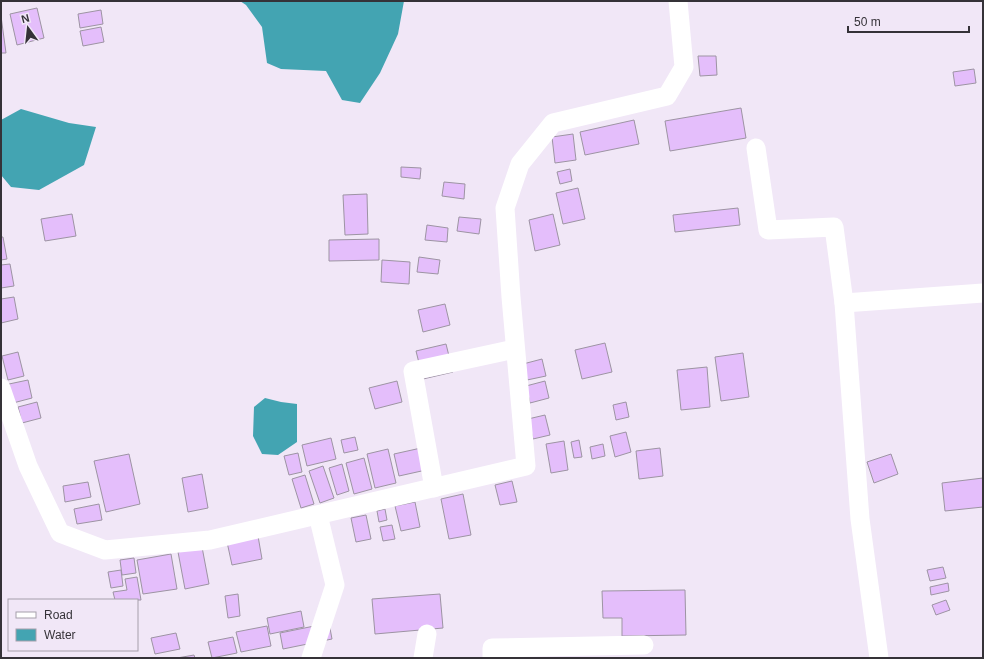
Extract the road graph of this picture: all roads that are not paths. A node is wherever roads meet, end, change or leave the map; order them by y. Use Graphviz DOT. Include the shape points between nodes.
graph roads {
  1 [pos="678,1"];
  2 [pos="756,148"];
  3 [pos="983,293"];
  4 [pos="844,304"];
  5 [pos="515,349"];
  6 [pos="1,388"];
  7 [pos="5,412"];
  8 [pos="434,488"];
  9 [pos="318,515"];
  10 [pos="427,634"];
  11 [pos="644,645"];
  12 [pos="311,658"];
  13 [pos="423,658"];
  14 [pos="492,658"];
  15 [pos="879,658"];
  1 -- 5 [label="street" via="684,67 667,96 553,123 520,164 505,208"];
  2 -- 4 [label="street" via="768,230 834,227"];
  3 -- 4 [label="street"];
  4 -- 15 [label="street" via="860,519"];
  5 -- 8 [label="street" via="526,466"];
  5 -- 8 [label="street" via="413,371"];
  6 -- 7 [label="street"];
  7 -- 9 [label="street" via="60,533 105,550 210,540"];
  8 -- 9 [label="street"];
  9 -- 12 [label="street" via="336,584"];
  10 -- 13 [label="street"];
  11 -- 14 [label="street" via="492,648"];
}
